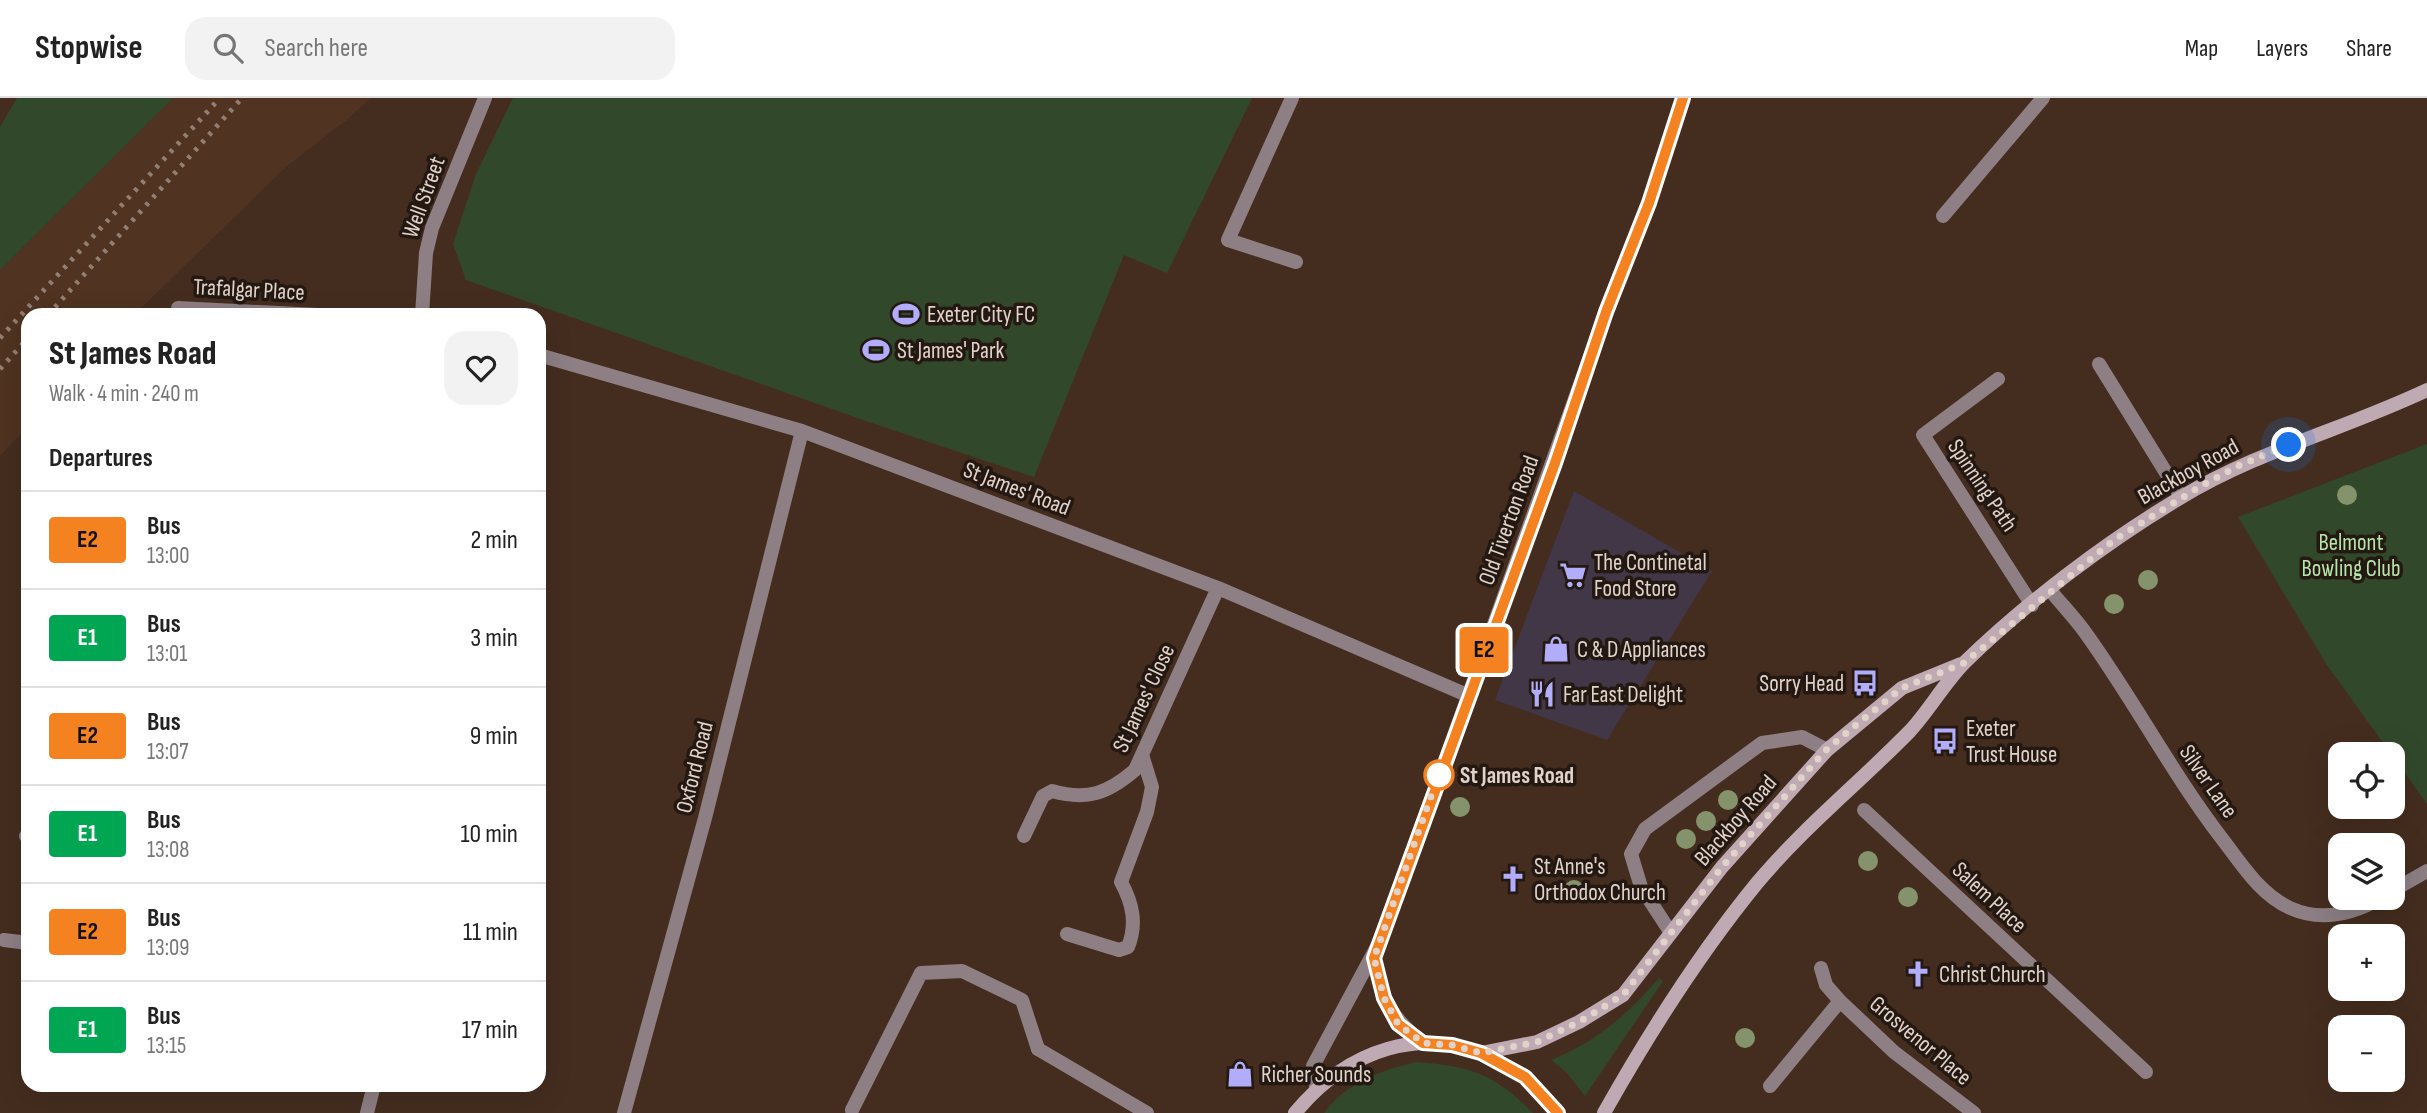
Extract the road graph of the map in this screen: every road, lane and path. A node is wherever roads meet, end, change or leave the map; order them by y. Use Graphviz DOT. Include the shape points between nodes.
graph roads {
  1 [pos="485,98"];
  2 [pos="1292,98"];
  3 [pos="1683,98"];
  4 [pos="2043,98"];
  5 [pos="1943,216"];
  6 [pos="1296,262"];
  7 [pos="422,308"];
  8 [pos="546,357"];
  9 [pos="2099,364"];
  10 [pos="1998,379"];
  11 [pos="2427,390"];
  12 [pos="802,431"];
  13 [pos="2181,497"];
  14 [pos="1218,588"];
  15 [pos="2050,590"];
  16 [pos="2032,605"];
  17 [pos="1964,663"];
  18 [pos="1467,695"];
  19 [pos="1826,750"];
  20 [pos="1143,758"];
  21 [pos="1864,810"];
  22 [pos="1024,835"];
  23 [pos="2427,871"];
  24 [pos="2405,884"];
  25 [pos="2357,910"];
  26 [pos="1671,933"];
  27 [pos="1067,934"];
  28 [pos="4,940"];
  29 [pos="21,942"];
  30 [pos="1374,958"];
  31 [pos="1821,968"];
  32 [pos="1840,1001"];
  33 [pos="1423,1043"];
  34 [pos="1481,1053"];
  35 [pos="2146,1072"];
  36 [pos="1770,1086"];
  37 [pos="1316,1087"];
  38 [pos="372,1092"];
  39 [pos="852,1110"];
  40 [pos="367,1113"];
  41 [pos="624,1113"];
  42 [pos="1147,1113"];
  43 [pos="1295,1113"];
  44 [pos="1558,1113"];
  45 [pos="1604,1113"];
  46 [pos="1974,1113"];
  1 -- 7 [label="street, Well Street" via="432,228"];
  2 -- 6 [label="street" via="1228,240"];
  3 -- 18 [label="street, Old Tiverton Road" via="1555,463"];
  4 -- 5 [label="street"];
  8 -- 12 [label="street, St James' Road"];
  9 -- 13 [label="street"];
  10 -- 16 [label="street, Spinning Path" via="1923,435"];
  11 -- 13 [label="main road, Blackboy Road" via="2240,465"];
  12 -- 14 [label="street, St James' Road"];
  12 -- 41 [label="street, Oxford Road" via="705,818"];
  13 -- 15 [label="main road, Blackboy Road" via="2114,540"];
  14 -- 18 [label="street, St James' Road"];
  14 -- 20 [label="street, St James' Close"];
  15 -- 16 [label="main road, Blackboy Road"];
  15 -- 25 [label="street, Silver Lane" via="2087,634 2184,790 2261,889 2287,906 2317,915"];
  16 -- 17 [label="main road, Blackboy Road"];
  17 -- 19 [label="main road, Blackboy Road" via="1902,688"];
  17 -- 45 [label="main road, Blackboy Road" via="1910,731 1848,788 1758,883 1662,1016"];
  18 -- 30 [label="street, Old Tiverton Road"];
  19 -- 26 [label="main road, Blackboy Road" via="1722,867"];
  19 -- 26 [label="street" via="1802,737 1762,743 1645,829 1631,854 1641,887"];
  20 -- 22 [label="street, St James' Close" via="1135,771 1111,790 1073,797 1052,791 1043,796"];
  20 -- 27 [label="street" via="1152,786 1121,882 1133,912 1134,932 1128,947 1119,950"];
  21 -- 35 [label="street, Salem Place"];
  23 -- 24 [label="street"];
  26 -- 34 [label="main road, Blackboy Road" via="1623,995 1537,1042"];
  28 -- 29 [label="street"];
  30 -- 33 [label="street" via="1391,1012 1398,1024"];
  30 -- 37 [label="street, Old Tiverton Road" via="1313,1066"];
  31 -- 32 [label="street, Grosvenor Place" via="1826,985"];
  32 -- 36 [label="street, Grosvenor Place"];
  32 -- 46 [label="street, Grosvenor Place" via="1894,1052"];
  33 -- 34 [label="main road"];
  33 -- 37 [label="main road" via="1384,1049 1348,1064"];
  34 -- 44 [label="main road" via="1525,1077"];
  37 -- 43 [label="main road"];
  38 -- 40 [label="street"];
  39 -- 42 [label="street" via="920,973 962,971 1023,1000 1038,1049"];
}
